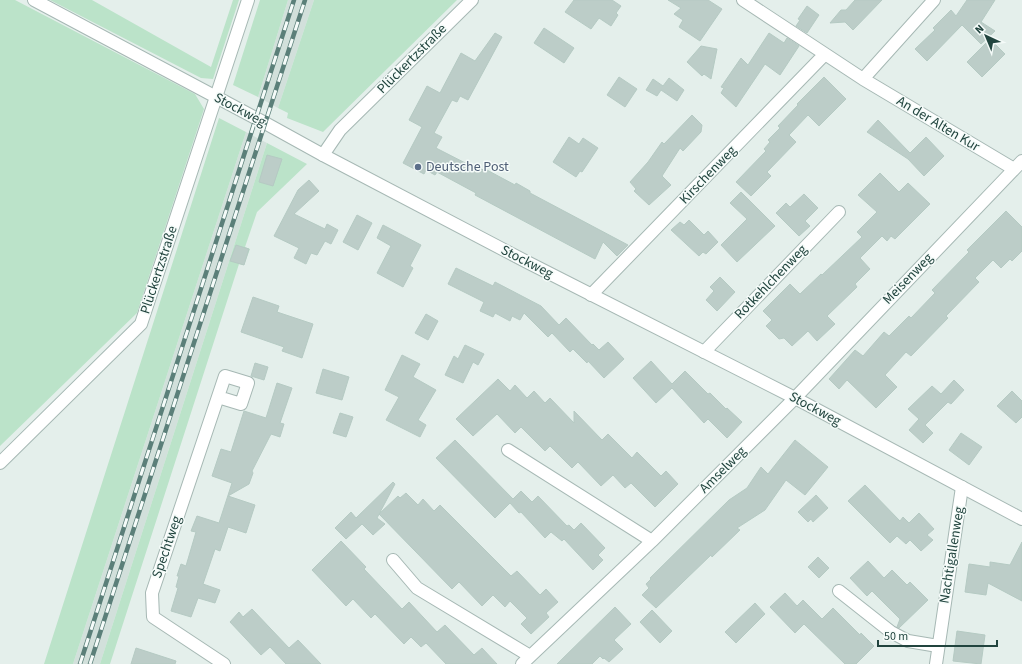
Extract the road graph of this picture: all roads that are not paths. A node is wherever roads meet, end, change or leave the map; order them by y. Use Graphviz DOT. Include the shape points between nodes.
graph roads {
  1 [pos="34,0"];
  2 [pos="248,0"];
  3 [pos="472,0"];
  4 [pos="743,0"];
  5 [pos="934,0"];
  6 [pos="825,54"];
  7 [pos="863,79"];
  8 [pos="216,97"];
  9 [pos="323,155"];
  10 [pos="1018,165"];
  11 [pos="839,212"];
  12 [pos="591,295"];
  13 [pos="704,352"];
  14 [pos="218,397"];
  15 [pos="795,398"];
  16 [pos="508,450"];
  17 [pos="0,463"];
  18 [pos="962,487"];
  19 [pos="1020,515"];
  20 [pos="652,541"];
  21 [pos="393,560"];
  22 [pos="839,591"];
  23 [pos="938,646"];
  24 [pos="526,660"];
  25 [pos="224,664"];
  26 [pos="936,664"];
  1 -- 8 [label="street, Stockweg"];
  2 -- 8 [label="street, Plückertzstraße"];
  3 -- 9 [label="street, Plückertzstraße" via="340,130"];
  4 -- 6 [label="street, An der Alten Kur"];
  5 -- 7 [label="street"];
  6 -- 7 [label="street, An der Alten Kur"];
  6 -- 12 [label="street, Kirschenweg"];
  7 -- 10 [label="street, An der Alten Kur"];
  8 -- 9 [label="street, Stockweg"];
  8 -- 17 [label="street, Plückertzstraße" via="141,324"];
  9 -- 12 [label="street, Stockweg"];
  10 -- 15 [label="street, Meisenweg"];
  11 -- 13 [label="street, Rotkehlchenweg"];
  12 -- 13 [label="street, Stockweg"];
  13 -- 15 [label="street, Stockweg"];
  14 -- 25 [label="street, Spechtweg" via="152,593 153,617"];
  15 -- 18 [label="street, Stockweg"];
  15 -- 20 [label="street, Amselweg"];
  16 -- 20 [label="street"];
  18 -- 19 [label="street, Stockweg"];
  18 -- 23 [label="street, Nachtigallenweg"];
  20 -- 24 [label="street, Amselweg"];
  21 -- 24 [label="street, Amselweg" via="417,588"];
  22 -- 23 [label="street" via="891,632 908,641"];
  23 -- 26 [label="street, Nachtigallenweg"];
}
